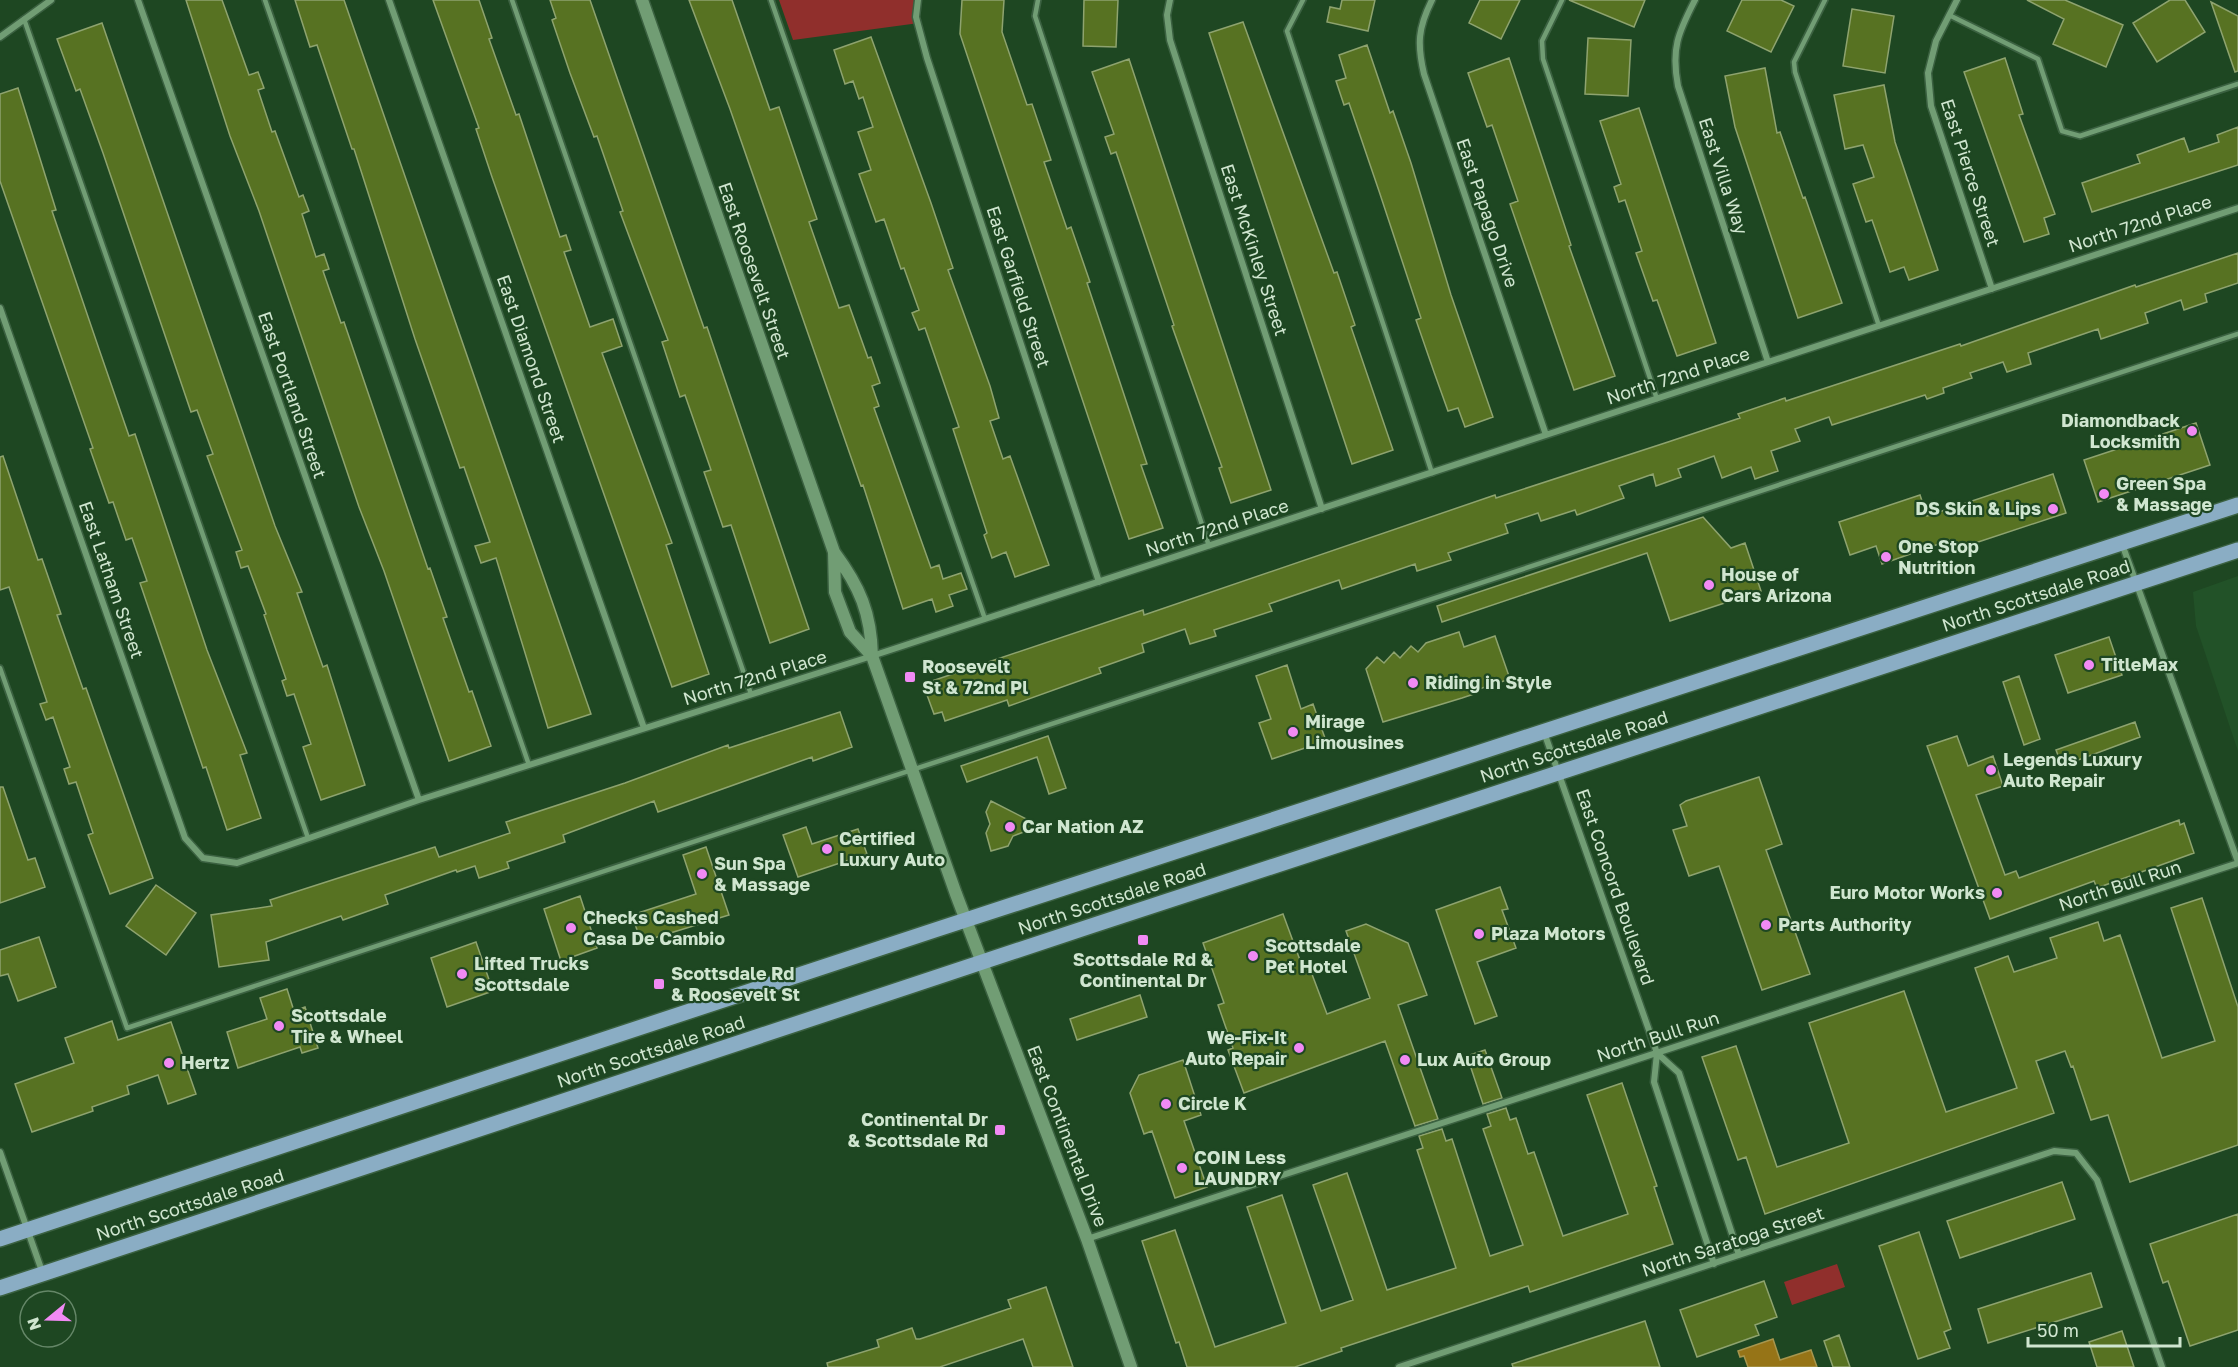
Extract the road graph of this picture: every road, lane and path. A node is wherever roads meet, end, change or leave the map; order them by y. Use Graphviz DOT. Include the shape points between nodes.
graph roads {
  1 [pos="51,0"];
  2 [pos="138,0"];
  3 [pos="265,0"];
  4 [pos="389,0"];
  5 [pos="512,0"];
  6 [pos="642,0"];
  7 [pos="771,0"];
  8 [pos="918,0"];
  9 [pos="1038,0"];
  10 [pos="1170,0"];
  11 [pos="1303,0"];
  12 [pos="1432,0"];
  13 [pos="1563,0"];
  14 [pos="1695,0"];
  15 [pos="1825,0"];
  16 [pos="1957,0"];
  17 [pos="1949,15"];
  18 [pos="24,20"];
  19 [pos="0,37"];
  20 [pos="2238,84"];
  21 [pos="2238,208"];
  22 [pos="1992,289"];
  23 [pos="0,308"];
  24 [pos="1879,326"];
  25 [pos="2238,334"];
  26 [pos="1768,362"];
  27 [pos="1657,399"];
  28 [pos="1546,435"];
  29 [pos="1432,472"];
  30 [pos="2238,505"];
  31 [pos="1322,509"];
  32 [pos="2122,543"];
  33 [pos="1209,546"];
  34 [pos="2238,550"];
  35 [pos="834,552"];
  36 [pos="1099,582"];
  37 [pos="2136,584"];
  38 [pos="985,619"];
  39 [pos="872,656"];
  40 [pos="0,668"];
  41 [pos="752,694"];
  42 [pos="644,728"];
  43 [pos="1544,731"];
  44 [pos="529,765"];
  45 [pos="912,769"];
  46 [pos="1559,772"];
  47 [pos="419,800"];
  48 [pos="308,838"];
  49 [pos="202,858"];
  50 [pos="2238,862"];
  51 [pos="966,920"];
  52 [pos="982,963"];
  53 [pos="1657,1053"];
  54 [pos="0,1152"];
  55 [pos="27,1231"];
  56 [pos="0,1239"];
  57 [pos="1087,1239"];
  58 [pos="1739,1255"];
  59 [pos="1714,1264"];
  60 [pos="43,1275"];
  61 [pos="0,1288"];
  62 [pos="1415,1364"];
  63 [pos="1131,1367"];
  64 [pos="1399,1367"];
  65 [pos="2162,1367"];
  1 -- 18 [label="street"];
  2 -- 47 [label="street, East Portland Street"];
  3 -- 44 [label="lane"];
  4 -- 42 [label="street, East Diamond Street"];
  5 -- 41 [label="lane"];
  6 -- 35 [label="street, East Roosevelt Street"];
  7 -- 38 [label="lane"];
  8 -- 36 [label="street, East Garfield Street" via="916,16 927,58"];
  9 -- 33 [label="lane" via="1035,16"];
  10 -- 31 [label="street, East McKinley Street" via="1170,40"];
  11 -- 29 [label="lane" via="1287,31"];
  12 -- 28 [label="street, East Papago Drive" via="1418,47 1424,74"];
  13 -- 27 [label="lane" via="1542,41 1543,59"];
  14 -- 26 [label="street, East Villa Way" via="1677,36 1673,62"];
  15 -- 24 [label="lane" via="1794,62 1795,72"];
  16 -- 17 [label="street, East Pierce Street"];
  17 -- 20 [label="lane" via="2038,59 2062,131 2080,136"];
  17 -- 22 [label="street, East Pierce Street" via="1936,41 1928,73 1931,106"];
  18 -- 19 [label="street"];
  18 -- 48 [label="lane"];
  21 -- 22 [label="street, North 72nd Place"];
  22 -- 24 [label="street, North 72nd Place"];
  23 -- 49 [label="street, East Latham Street" via="185,838"];
  24 -- 26 [label="street, North 72nd Place"];
  25 -- 45 [label="lane"];
  26 -- 27 [label="street, North 72nd Place"];
  27 -- 28 [label="street, North 72nd Place"];
  28 -- 29 [label="street, North 72nd Place"];
  29 -- 31 [label="street, North 72nd Place"];
  30 -- 32 [label="main road, North Scottsdale Road"];
  31 -- 33 [label="street, North 72nd Place"];
  32 -- 37 [label="street"];
  32 -- 43 [label="main road, North Scottsdale Road"];
  33 -- 36 [label="street, North 72nd Place"];
  34 -- 37 [label="main road, North Scottsdale Road"];
  35 -- 39 [label="street, East Roosevelt Street" via="855,580 871,625"];
  35 -- 39 [label="street, East Roosevelt Street" via="835,592 850,632"];
  36 -- 38 [label="street, North 72nd Place"];
  37 -- 46 [label="main road, North Scottsdale Road"];
  37 -- 50 [label="street"];
  38 -- 39 [label="street, North 72nd Place"];
  39 -- 41 [label="street, North 72nd Place"];
  39 -- 45 [label="street, East Roosevelt Street"];
  40 -- 45 [label="lane" via="127,1028"];
  41 -- 42 [label="street, North 72nd Place"];
  42 -- 44 [label="street, North 72nd Place"];
  43 -- 46 [label="street, East Concord Boulevard"];
  43 -- 51 [label="main road, North Scottsdale Road"];
  44 -- 47 [label="street, North 72nd Place"];
  45 -- 51 [label="street, East Roosevelt Street"];
  46 -- 52 [label="main road, North Scottsdale Road"];
  46 -- 53 [label="street, East Concord Boulevard"];
  47 -- 48 [label="street, North 72nd Place"];
  48 -- 49 [label="street, North 72nd Place" via="237,863"];
  50 -- 53 [label="street, North Bull Run"];
  51 -- 52 [label="street, East Continental Drive"];
  51 -- 55 [label="main road, North Scottsdale Road"];
  52 -- 57 [label="street, East Continental Drive"];
  52 -- 60 [label="main road, North Scottsdale Road"];
  53 -- 57 [label="street, North Bull Run"];
  53 -- 58 [label="street, East Concord Boulevard" via="1679,1073"];
  53 -- 59 [label="street, East Concord Boulevard" via="1654,1082"];
  54 -- 55 [label="street"];
  55 -- 56 [label="main road, North Scottsdale Road"];
  55 -- 60 [label="street"];
  57 -- 63 [label="street, East Continental Drive"];
  58 -- 59 [label="street, North Saratoga Street"];
  58 -- 65 [label="street, North Saratoga Street" via="2054,1151 2076,1153 2097,1180"];
  59 -- 62 [label="street, North Saratoga Street"];
  60 -- 61 [label="main road, North Scottsdale Road"];
  62 -- 64 [label="street, North Saratoga Street"];
}
